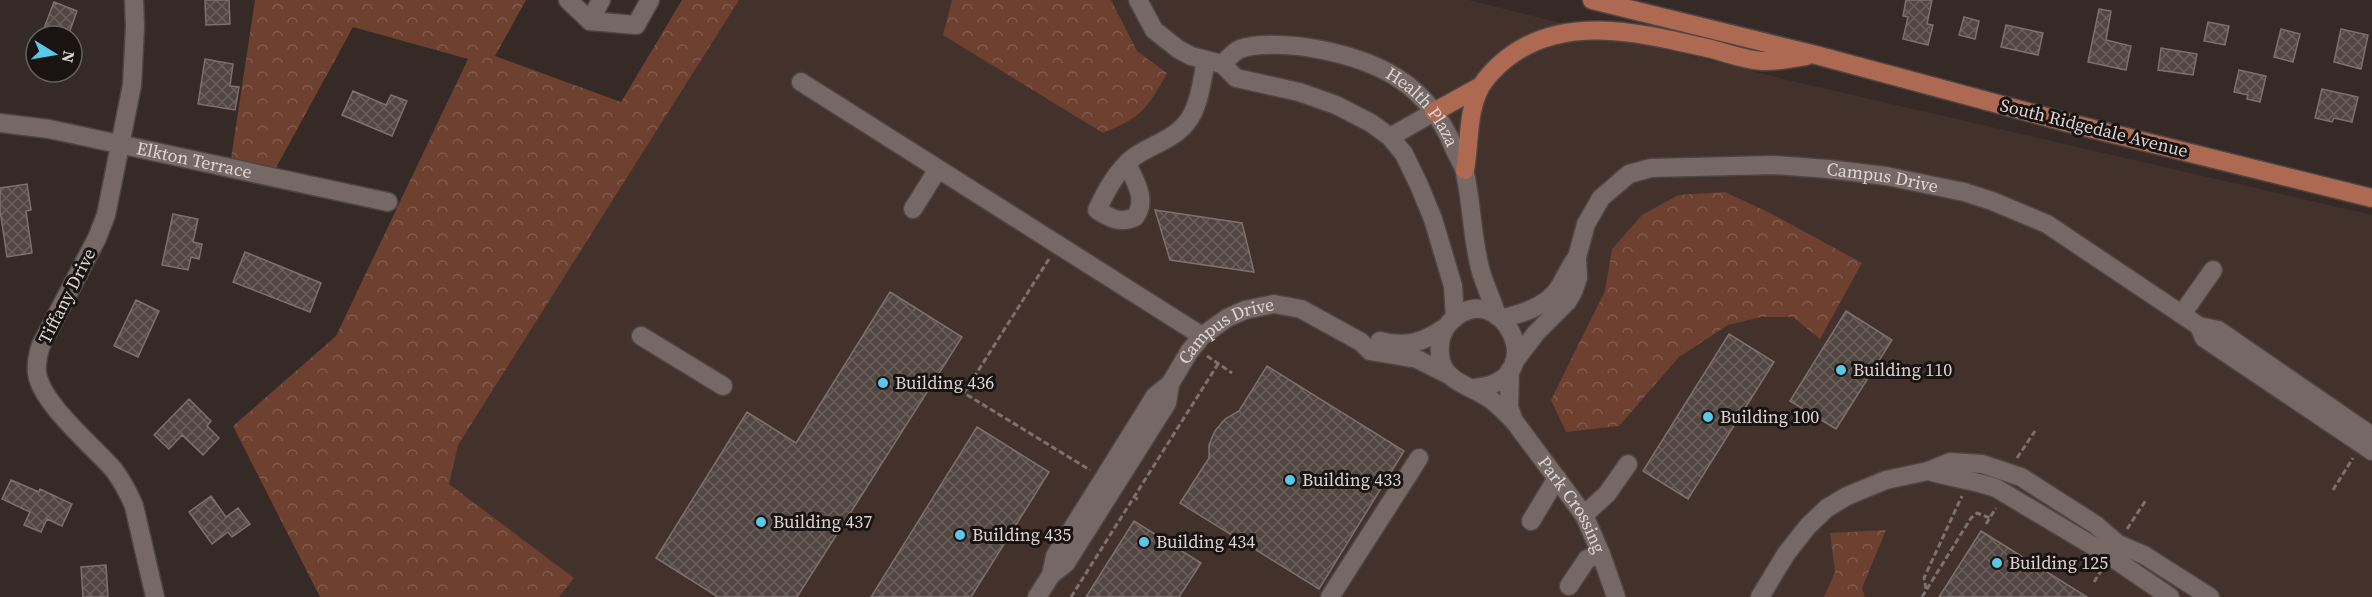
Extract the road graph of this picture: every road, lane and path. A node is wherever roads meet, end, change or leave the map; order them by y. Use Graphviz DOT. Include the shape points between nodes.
graph roads {
  1 [pos="134,0"];
  2 [pos="568,0"];
  3 [pos="601,0"];
  4 [pos="650,0"];
  5 [pos="1138,0"];
  6 [pos="1592,0"];
  7 [pos="590,21"];
  8 [pos="1816,55"];
  9 [pos="1214,62"];
  10 [pos="801,82"];
  11 [pos="1481,86"];
  12 [pos="1434,112"];
  13 [pos="0,123"];
  14 [pos="1390,137"];
  15 [pos="120,144"];
  16 [pos="1126,164"];
  17 [pos="938,169"];
  18 [pos="1465,170"];
  19 [pos="2372,198"];
  20 [pos="388,202"];
  21 [pos="913,209"];
  22 [pos="1051,255"];
  23 [pos="1577,257"];
  24 [pos="2213,270"];
  25 [pos="2182,315"];
  26 [pos="1499,317"];
  27 [pos="1450,322"];
  28 [pos="2199,326"];
  29 [pos="641,336"];
  30 [pos="1202,336"];
  31 [pos="1361,342"];
  32 [pos="1206,355"];
  33 [pos="1218,364"];
  34 [pos="1512,366"];
  35 [pos="1232,373"];
  36 [pos="1449,375"];
  37 [pos="723,386"];
  38 [pos="1473,387"];
  39 [pos="1514,421"];
  40 [pos="2035,431"];
  41 [pos="2372,436"];
  42 [pos="2365,451"];
  43 [pos="1419,458"];
  44 [pos="1628,464"];
  45 [pos="2013,465"];
  46 [pos="1928,471"];
  47 [pos="1096,473"];
  48 [pos="1557,478"];
  49 [pos="1966,487"];
  50 [pos="2333,490"];
  51 [pos="2145,500"];
  52 [pos="1998,503"];
  53 [pos="1584,515"];
  54 [pos="1990,518"];
  55 [pos="1531,521"];
  56 [pos="1986,524"];
  57 [pos="2123,535"];
  58 [pos="1601,554"];
  59 [pos="1569,586"];
  60 [pos="1926,591"];
  61 [pos="155,597"];
  62 [pos="1037,597"];
  63 [pos="1071,597"];
  64 [pos="1330,597"];
  65 [pos="1616,597"];
  66 [pos="1760,597"];
  67 [pos="1922,597"];
  68 [pos="2170,597"];
  69 [pos="2210,597"];
  1 -- 15 [label="street, Tiffany Drive" via="133,76"];
  2 -- 7 [label="street"];
  3 -- 7 [label="street"];
  4 -- 7 [label="street" via="636,25"];
  5 -- 9 [label="street" via="1154,30 1178,49"];
  6 -- 8 [label="main road, South Ridgedale Avenue"];
  8 -- 11 [label="main road" via="1764,61 1637,33 1561,33 1515,52 1494,68"];
  8 -- 19 [label="main road, South Ridgedale Avenue"];
  9 -- 12 [label="street, Health Plaza" via="1257,46 1305,46 1349,55 1391,72 1413,88"];
  9 -- 14 [label="street" via="1236,78 1336,105"];
  9 -- 16 [label="street" via="1190,119 1170,138"];
  10 -- 17 [label="street"];
  11 -- 12 [label="main road"];
  11 -- 18 [label="main road" via="1470,121"];
  12 -- 14 [label="street"];
  12 -- 18 [label="street, Health Plaza"];
  13 -- 15 [label="street, Elkton Terrace"];
  14 -- 27 [label="street" via="1404,154 1433,219 1453,286"];
  15 -- 20 [label="street, Elkton Terrace"];
  15 -- 61 [label="street, Tiffany Drive" via="106,215 41,345 37,373 47,397 115,472 128,492"];
  16 -- 16 [label="street" via="1097,210 1119,221 1127,221 1139,212 1141,194"];
  17 -- 21 [label="street"];
  17 -- 30 [label="street"];
  18 -- 26 [label="street, Health Plaza" via="1481,270"];
  22 -- 47 [label="path" via="964,393"];
  23 -- 25 [label="street, Campus Drive" via="1593,210 1629,174 1652,168 1774,165 1827,169 1935,185 1992,201 2047,224"];
  23 -- 26 [label="street, Campus Drive" via="1560,286 1544,303 1516,315"];
  23 -- 34 [label="street, Campus Drive" via="1578,278 1568,302 1536,333"];
  24 -- 25 [label="street"];
  25 -- 28 [label="street, Campus Drive"];
  26 -- 27 [label="street" via="1478,310"];
  26 -- 34 [label="street" via="1512,330 1517,346"];
  27 -- 31 [label="street, Campus Drive" via="1427,340 1416,343 1402,345 1374,339"];
  27 -- 36 [label="street" via="1440,339 1439,352"];
  28 -- 41 [label="street, Campus Drive" via="2218,330"];
  28 -- 42 [label="street, Campus Drive" via="2204,338"];
  29 -- 37 [label="street"];
  30 -- 31 [label="street, Campus Drive" via="1245,310 1274,304 1301,309"];
  30 -- 62 [label="street, Campus Drive" via="1132,432 1055,556 1051,575"];
  31 -- 36 [label="street, Campus Drive" via="1370,351 1417,359"];
  32 -- 33 [label="path"];
  33 -- 35 [label="path"];
  33 -- 63 [label="path"];
  34 -- 38 [label="street" via="1498,382"];
  34 -- 39 [label="street, Park Crossing" via="1509,407"];
  36 -- 38 [label="street" via="1460,384"];
  38 -- 39 [label="street, Park Crossing"];
  39 -- 48 [label="street, Park Crossing"];
  40 -- 45 [label="path"];
  42 -- 50 [label="path"];
  43 -- 64 [label="street"];
  44 -- 53 [label="street"];
  46 -- 66 [label="street" via="1886,480 1827,508 1786,554"];
  46 -- 68 [label="street" via="1996,488"];
  46 -- 69 [label="street" via="1950,462 1982,464 2010,472 2096,525 2118,544 2144,555"];
  48 -- 53 [label="street, Park Crossing"];
  48 -- 55 [label="street"];
  49 -- 60 [label="path" via="1924,578"];
  51 -- 57 [label="path"];
  52 -- 54 [label="path"];
  53 -- 58 [label="street, Park Crossing"];
  54 -- 56 [label="path"];
  54 -- 60 [label="path" via="1977,513 1971,518"];
  58 -- 59 [label="street" via="1587,559"];
  58 -- 65 [label="street, Park Crossing"];
  60 -- 67 [label="path"];
}
